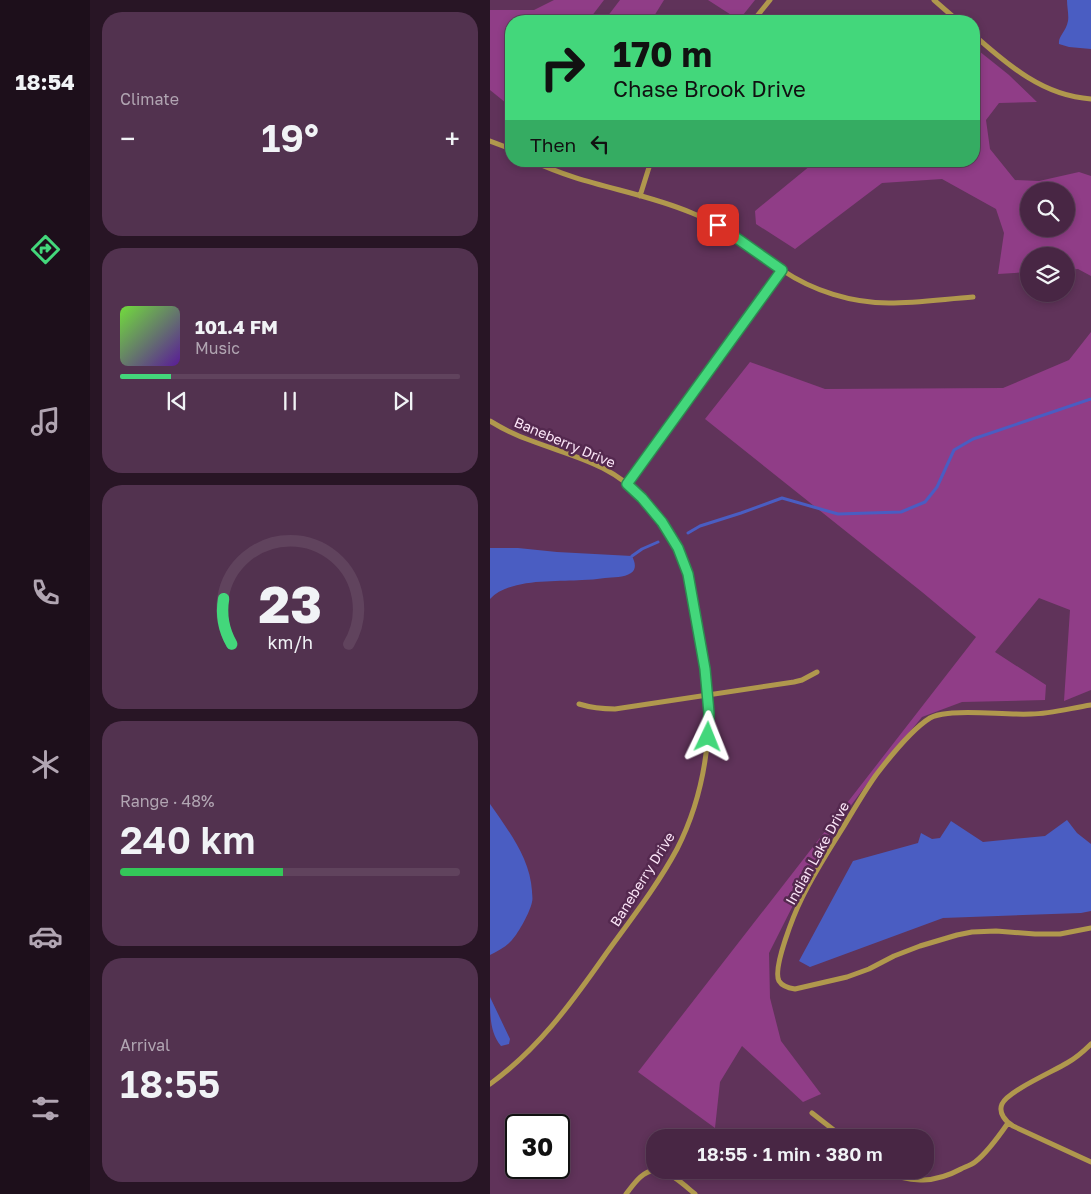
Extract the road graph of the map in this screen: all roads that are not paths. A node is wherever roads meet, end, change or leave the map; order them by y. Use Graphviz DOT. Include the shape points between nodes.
graph roads {
  1 [pos="770,0"];
  2 [pos="934,0"];
  3 [pos="758,15"];
  4 [pos="951,15"];
  5 [pos="980,40"];
  6 [pos="1091,99"];
  7 [pos="490,141"];
  8 [pos="505,147"];
  9 [pos="548,167"];
  10 [pos="649,167"];
  11 [pos="640,196"];
  12 [pos="782,270"];
  13 [pos="973,297"];
  14 [pos="490,421"];
  15 [pos="627,484"];
  16 [pos="817,672"];
  17 [pos="708,695"];
  18 [pos="579,704"];
  19 [pos="1091,705"];
  20 [pos="1091,928"];
  21 [pos="1091,1044"];
  22 [pos="490,1084"];
  23 [pos="812,1113"];
  24 [pos="1008,1123"];
  25 [pos="832,1129"];
  26 [pos="1091,1162"];
  27 [pos="646,1173"];
  28 [pos="676,1179"];
  29 [pos="909,1179"];
  30 [pos="626,1194"];
  31 [pos="696,1194"];
  1 -- 3 [label="street"];
  2 -- 4 [label="street"];
  5 -- 6 [label="street" via="1032,81 1052,91"];
  7 -- 8 [label="street"];
  9 -- 11 [label="street"];
  10 -- 11 [label="street"];
  11 -- 12 [label="street" via="678,207 718,225"];
  12 -- 13 [label="street" via="820,290 854,299 890,303"];
  12 -- 15 [label="street"];
  14 -- 15 [label="street, Baneberry Drive" via="531,441 578,456"];
  15 -- 17 [label="street, Baneberry Drive" via="662,522 683,560 695,610"];
  16 -- 17 [label="street" via="802,680"];
  17 -- 18 [label="street" via="615,709"];
  17 -- 22 [label="street, Baneberry Drive" via="706,757 691,816 676,850 651,891 570,1004 529,1051"];
  19 -- 20 [label="street, Indian Lake Drive" via="1033,714 937,714 916,729 868,786 801,899 780,957 777,976 787,988 794,989 846,977 920,946 957,935 996,930 1060,934"];
  21 -- 24 [label="street" via="1067,1063 1010,1095 1001,1106"];
  23 -- 25 [label="street"];
  24 -- 26 [label="street"];
  24 -- 29 [label="street" via="975,1162 932,1180"];
  27 -- 30 [label="street"];
  28 -- 31 [label="street"];
}
